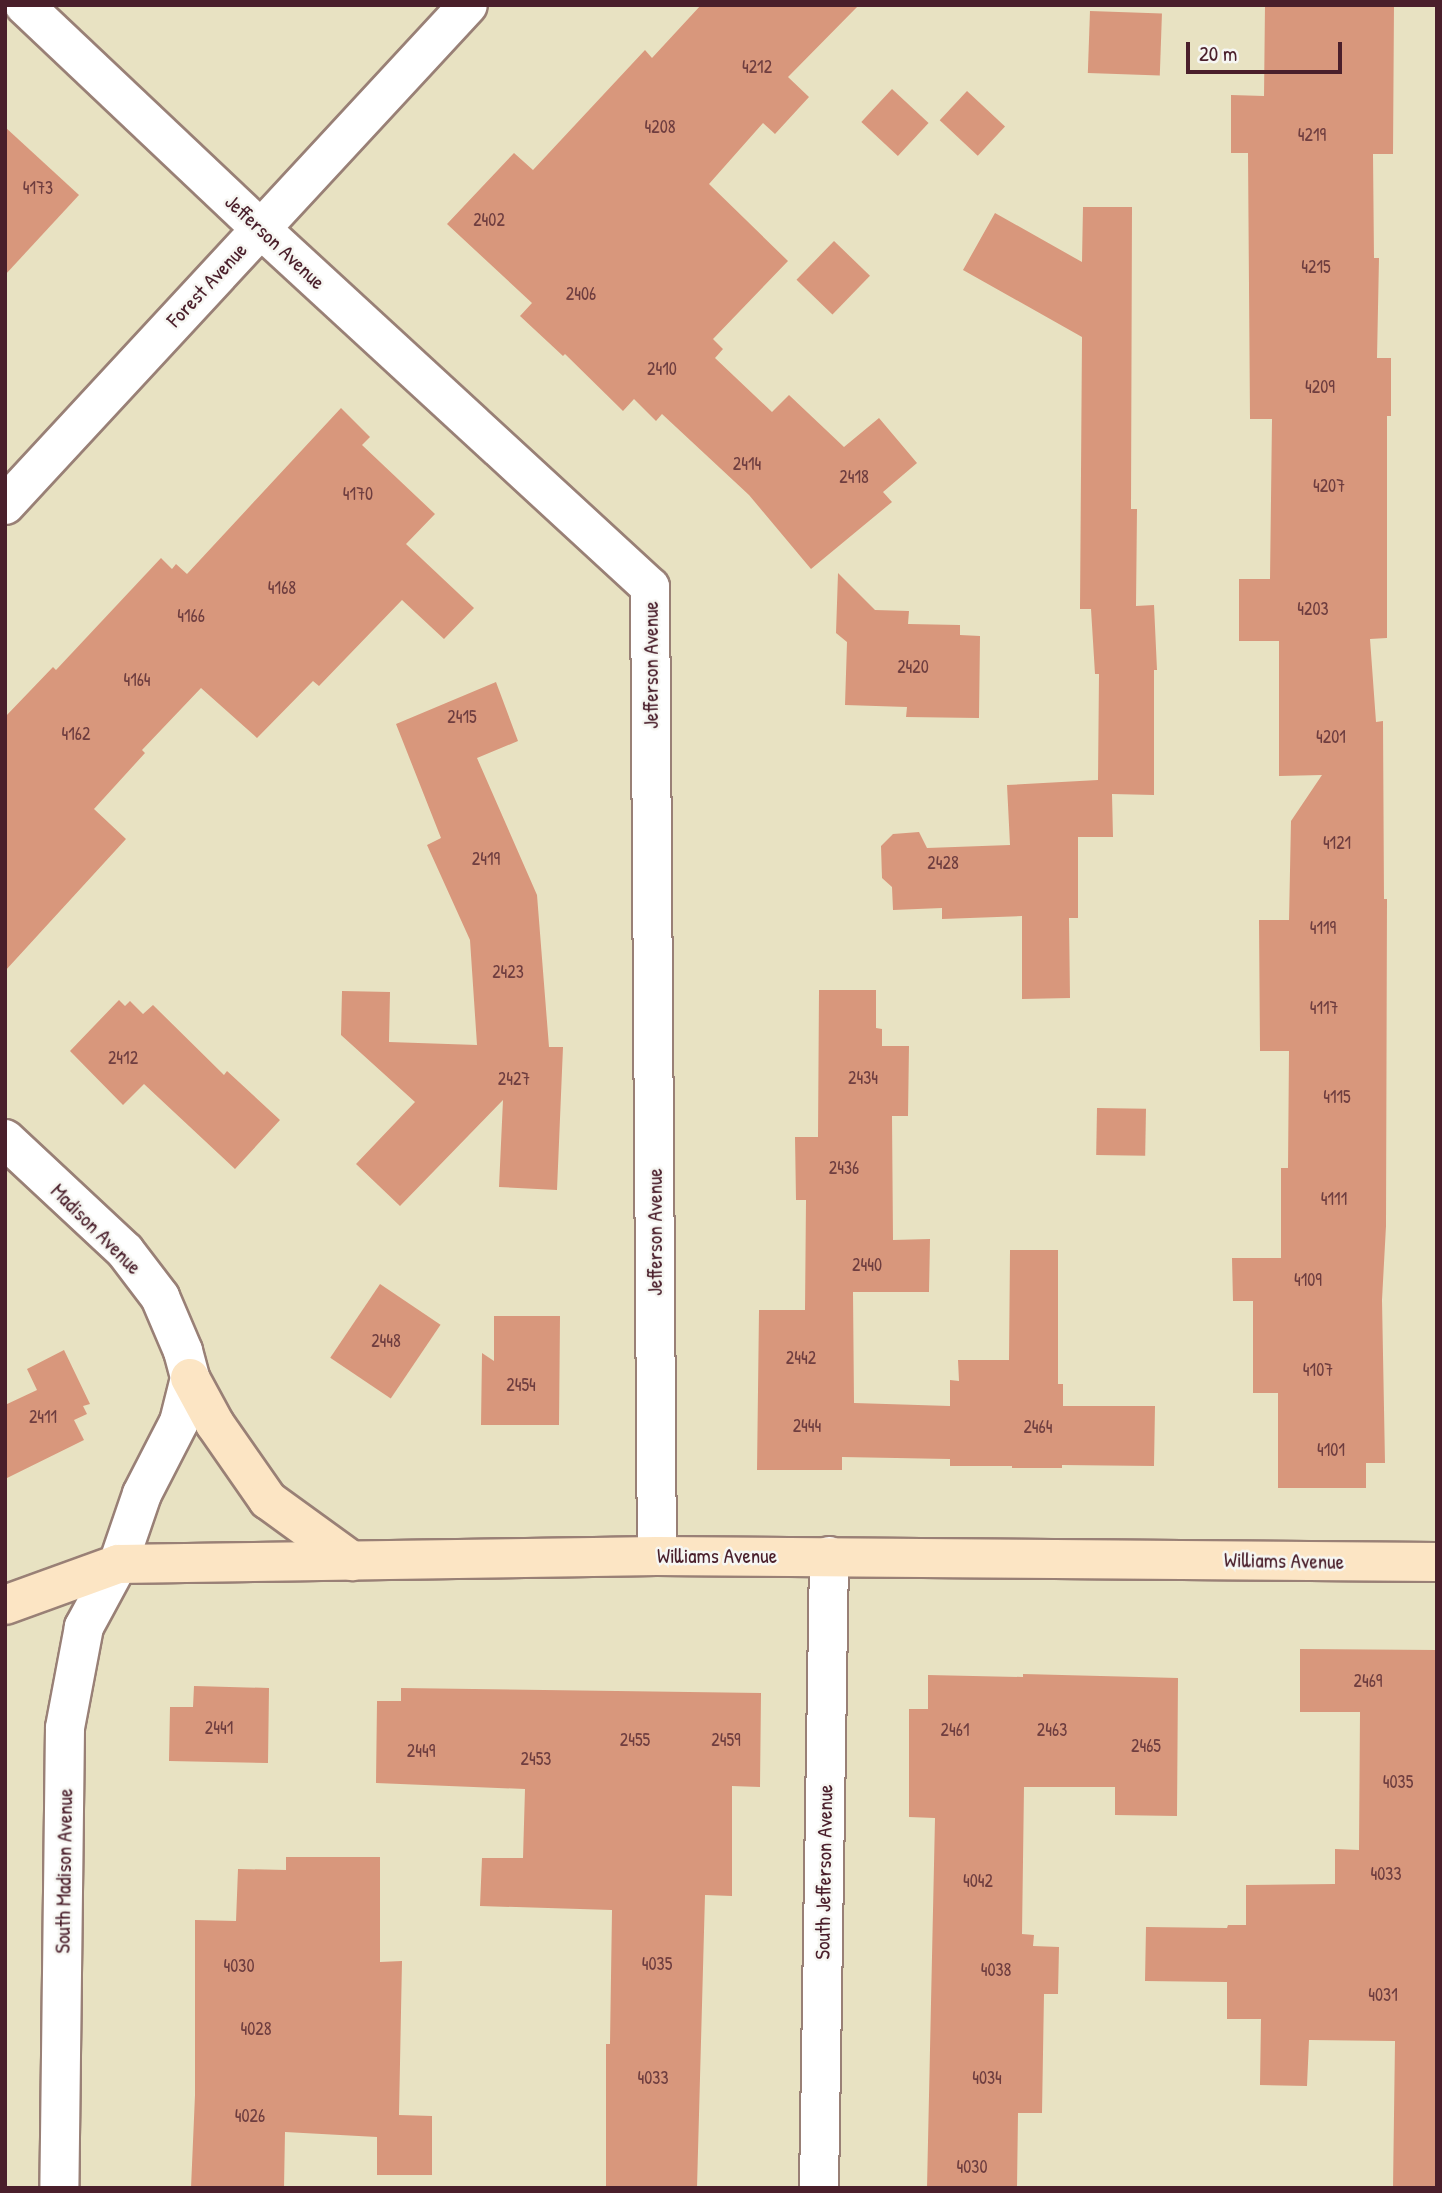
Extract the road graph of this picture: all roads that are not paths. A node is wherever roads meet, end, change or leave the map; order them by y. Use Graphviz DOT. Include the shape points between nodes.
graph roads {
  1 [pos="24,5"];
  2 [pos="468,5"];
  3 [pos="260,228"];
  4 [pos="5,505"];
  5 [pos="5,1139"];
  6 [pos="190,1378"];
  7 [pos="657,1556"];
  8 [pos="829,1556"];
  9 [pos="352,1561"];
  10 [pos="1437,1562"];
  11 [pos="118,1564"];
  12 [pos="5,1605"];
  13 [pos="60,2188"];
  14 [pos="819,2188"];
  1 -- 3 [label="street, Jefferson Avenue"];
  2 -- 3 [label="street, Forest Avenue"];
  3 -- 4 [label="street, Forest Avenue"];
  3 -- 7 [label="street, Jefferson Avenue" via="650,587"];
  5 -- 6 [label="street, Madison Avenue" via="125,1251 160,1297"];
  6 -- 9 [label="street" via="215,1424 268,1500"];
  6 -- 11 [label="street" via="179,1422 142,1494"];
  7 -- 8 [label="street, Williams Avenue"];
  7 -- 9 [label="street, Williams Avenue"];
  8 -- 10 [label="street, Williams Avenue"];
  8 -- 14 [label="street, South Jefferson Avenue"];
  9 -- 11 [label="street, Williams Avenue"];
  11 -- 12 [label="street, Williams Avenue"];
  11 -- 13 [label="street, South Madison Avenue" via="84,1627 65,1728"];
}
